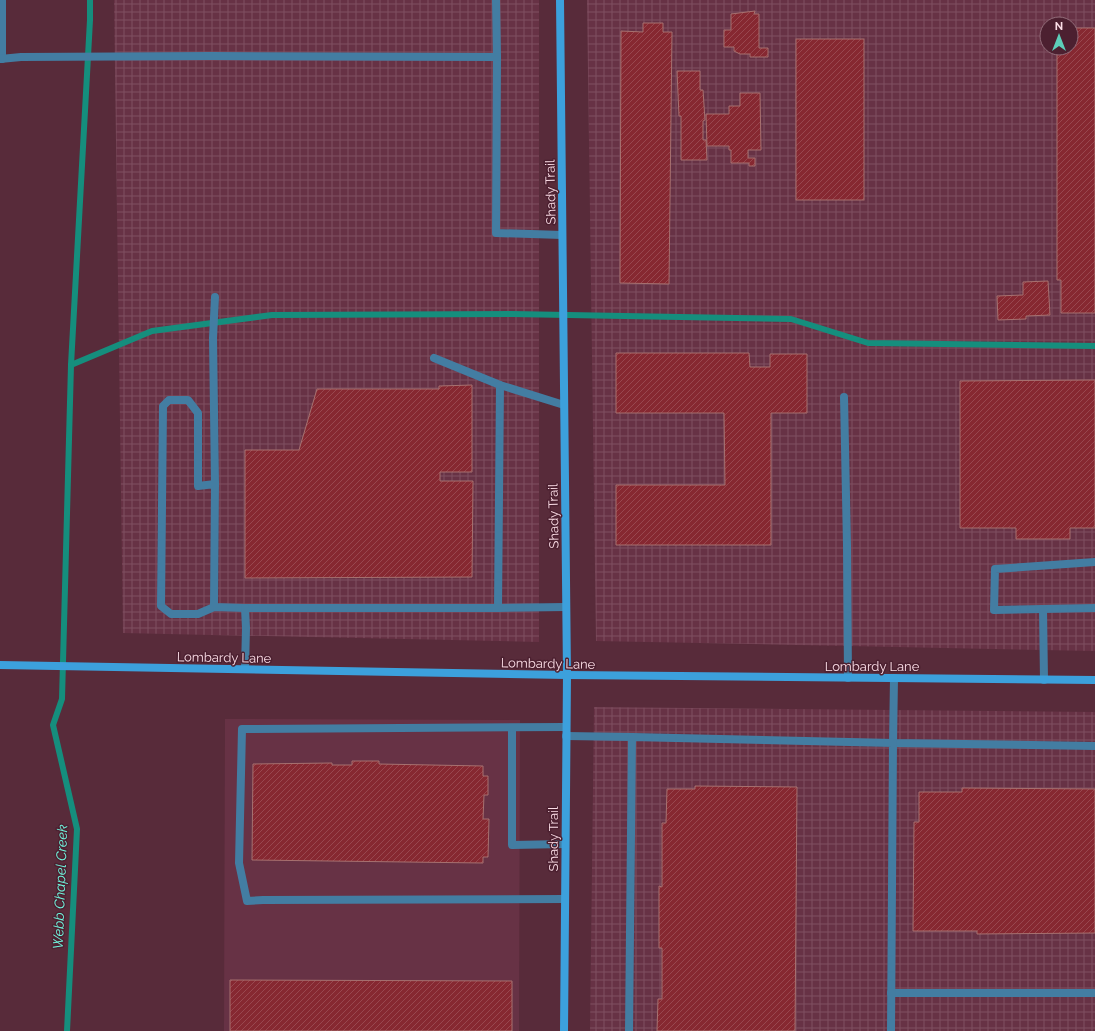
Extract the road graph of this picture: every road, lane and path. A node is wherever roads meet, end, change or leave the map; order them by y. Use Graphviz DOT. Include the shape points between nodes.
graph roads {
  1 [pos="2,0"];
  2 [pos="496,0"];
  3 [pos="560,0"];
  4 [pos="496,57"];
  5 [pos="1,59"];
  6 [pos="562,235"];
  7 [pos="215,297"];
  8 [pos="434,358"];
  9 [pos="500,385"];
  10 [pos="844,397"];
  11 [pos="564,405"];
  12 [pos="215,484"];
  13 [pos="1095,562"];
  14 [pos="214,607"];
  15 [pos="566,607"];
  16 [pos="245,608"];
  17 [pos="498,608"];
  18 [pos="1095,608"];
  19 [pos="1043,609"];
  20 [pos="3,665"];
  21 [pos="245,669"];
  22 [pos="567,675"];
  23 [pos="848,678"];
  24 [pos="894,678"];
  25 [pos="1044,680"];
  26 [pos="1095,680"];
  27 [pos="512,728"];
  28 [pos="566,728"];
  29 [pos="566,736"];
  30 [pos="632,737"];
  31 [pos="893,743"];
  32 [pos="1095,746"];
  33 [pos="565,844"];
  34 [pos="565,899"];
  35 [pos="891,993"];
  36 [pos="1095,993"];
  37 [pos="564,1031"];
  38 [pos="629,1031"];
  39 [pos="891,1031"];
  1 -- 5 [label="lane"];
  2 -- 4 [label="lane"];
  3 -- 6 [label="main road, Shady Trail"];
  4 -- 5 [label="lane" via="131,56"];
  4 -- 6 [label="lane" via="496,233"];
  6 -- 11 [label="main road, Shady Trail"];
  7 -- 12 [label="lane"];
  8 -- 9 [label="lane"];
  9 -- 11 [label="lane"];
  9 -- 17 [label="lane"];
  10 -- 23 [label="lane"];
  11 -- 15 [label="main road, Shady Trail"];
  12 -- 14 [label="lane"];
  12 -- 14 [label="lane" via="198,486 198,413 188,400 169,400 163,406 161,606 171,614 198,614"];
  13 -- 19 [label="lane" via="995,569 994,610"];
  14 -- 16 [label="lane"];
  15 -- 17 [label="lane"];
  15 -- 22 [label="main road, Shady Trail"];
  16 -- 17 [label="lane"];
  16 -- 21 [label="lane"];
  18 -- 19 [label="lane"];
  19 -- 25 [label="lane"];
  20 -- 21 [label="main road, Lombardy Lane"];
  21 -- 22 [label="main road, Lombardy Lane"];
  22 -- 23 [label="main road, Lombardy Lane"];
  22 -- 28 [label="main road, Shady Trail"];
  23 -- 24 [label="main road, Lombardy Lane"];
  24 -- 25 [label="main road, Lombardy Lane"];
  24 -- 31 [label="lane"];
  25 -- 26 [label="main road, Lombardy Lane"];
  27 -- 28 [label="lane"];
  27 -- 33 [label="lane" via="512,845"];
  27 -- 34 [label="lane" via="242,728 239,863 246,901"];
  28 -- 29 [label="main road, Shady Trail"];
  29 -- 30 [label="lane"];
  29 -- 33 [label="main road, Shady Trail"];
  30 -- 31 [label="lane"];
  30 -- 38 [label="lane"];
  31 -- 32 [label="lane"];
  31 -- 35 [label="lane"];
  33 -- 34 [label="main road, Shady Trail"];
  34 -- 37 [label="main road, Shady Trail"];
  35 -- 36 [label="lane"];
  35 -- 39 [label="lane"];
}
